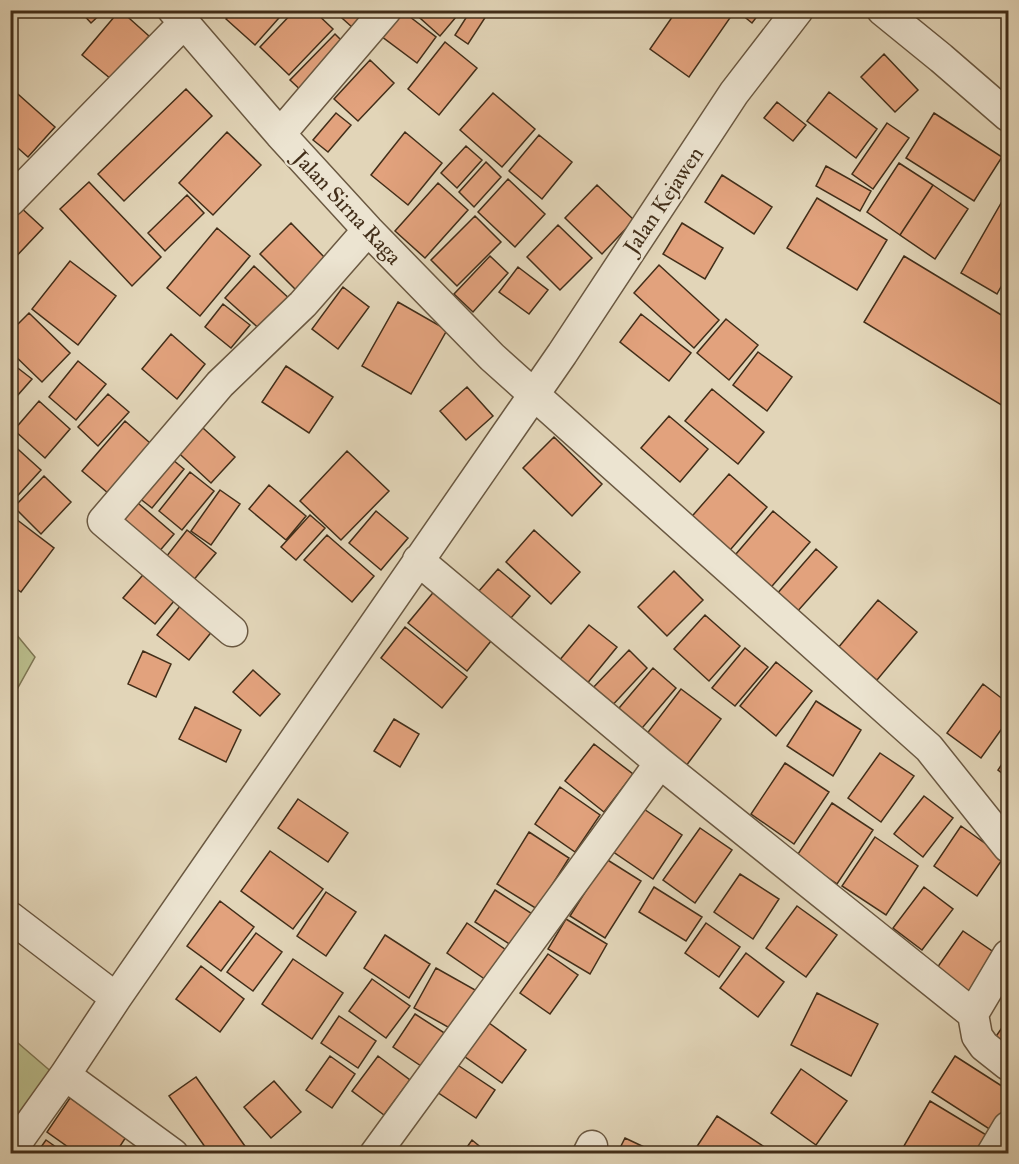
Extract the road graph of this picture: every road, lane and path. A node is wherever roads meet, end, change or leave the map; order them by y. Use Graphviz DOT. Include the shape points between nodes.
graph roads {
  1 [pos="386,10"];
  2 [pos="798,10"];
  3 [pos="882,10"];
  4 [pos="178,17"];
  5 [pos="1008,117"];
  6 [pos="280,134"];
  7 [pos="10,201"];
  8 [pos="368,230"];
  9 [pos="533,393"];
  10 [pos="418,560"];
  11 [pos="232,631"];
  12 [pos="660,763"];
  13 [pos="1008,844"];
  14 [pos="10,917"];
  15 [pos="1008,955"];
  16 [pos="116,999"];
  17 [pos="973,1014"];
  18 [pos="1008,1065"];
  19 [pos="65,1075"];
  20 [pos="1008,1127"];
  21 [pos="10,1152"];
  22 [pos="173,1154"];
  23 [pos="375,1154"];
  24 [pos="992,1154"];
  1 -- 6 [label="street"];
  2 -- 9 [label="street, Jalan Kejawen" via="735,93"];
  3 -- 5 [label="street"];
  4 -- 6 [label="street, Jalan Sirna Raga"];
  4 -- 7 [label="street"];
  6 -- 8 [label="street, Jalan Sirna Raga"];
  8 -- 9 [label="street, Jalan Sirna Raga" via="492,357"];
  8 -- 11 [label="street" via="303,304 220,384 103,521"];
  9 -- 10 [label="street, Jalan Kejawen"];
  9 -- 13 [label="street, Jalan Sirna Raga" via="929,748"];
  10 -- 12 [label="street"];
  10 -- 16 [label="street, Jalan Kejawen"];
  12 -- 17 [label="street"];
  12 -- 23 [label="street"];
  14 -- 16 [label="street"];
  15 -- 17 [label="street"];
  16 -- 19 [label="street, Jalan Kejawen"];
  17 -- 18 [label="street" via="977,1036"];
  19 -- 21 [label="street, Jalan Kejawen"];
  19 -- 22 [label="street"];
  20 -- 24 [label="street"];
}
